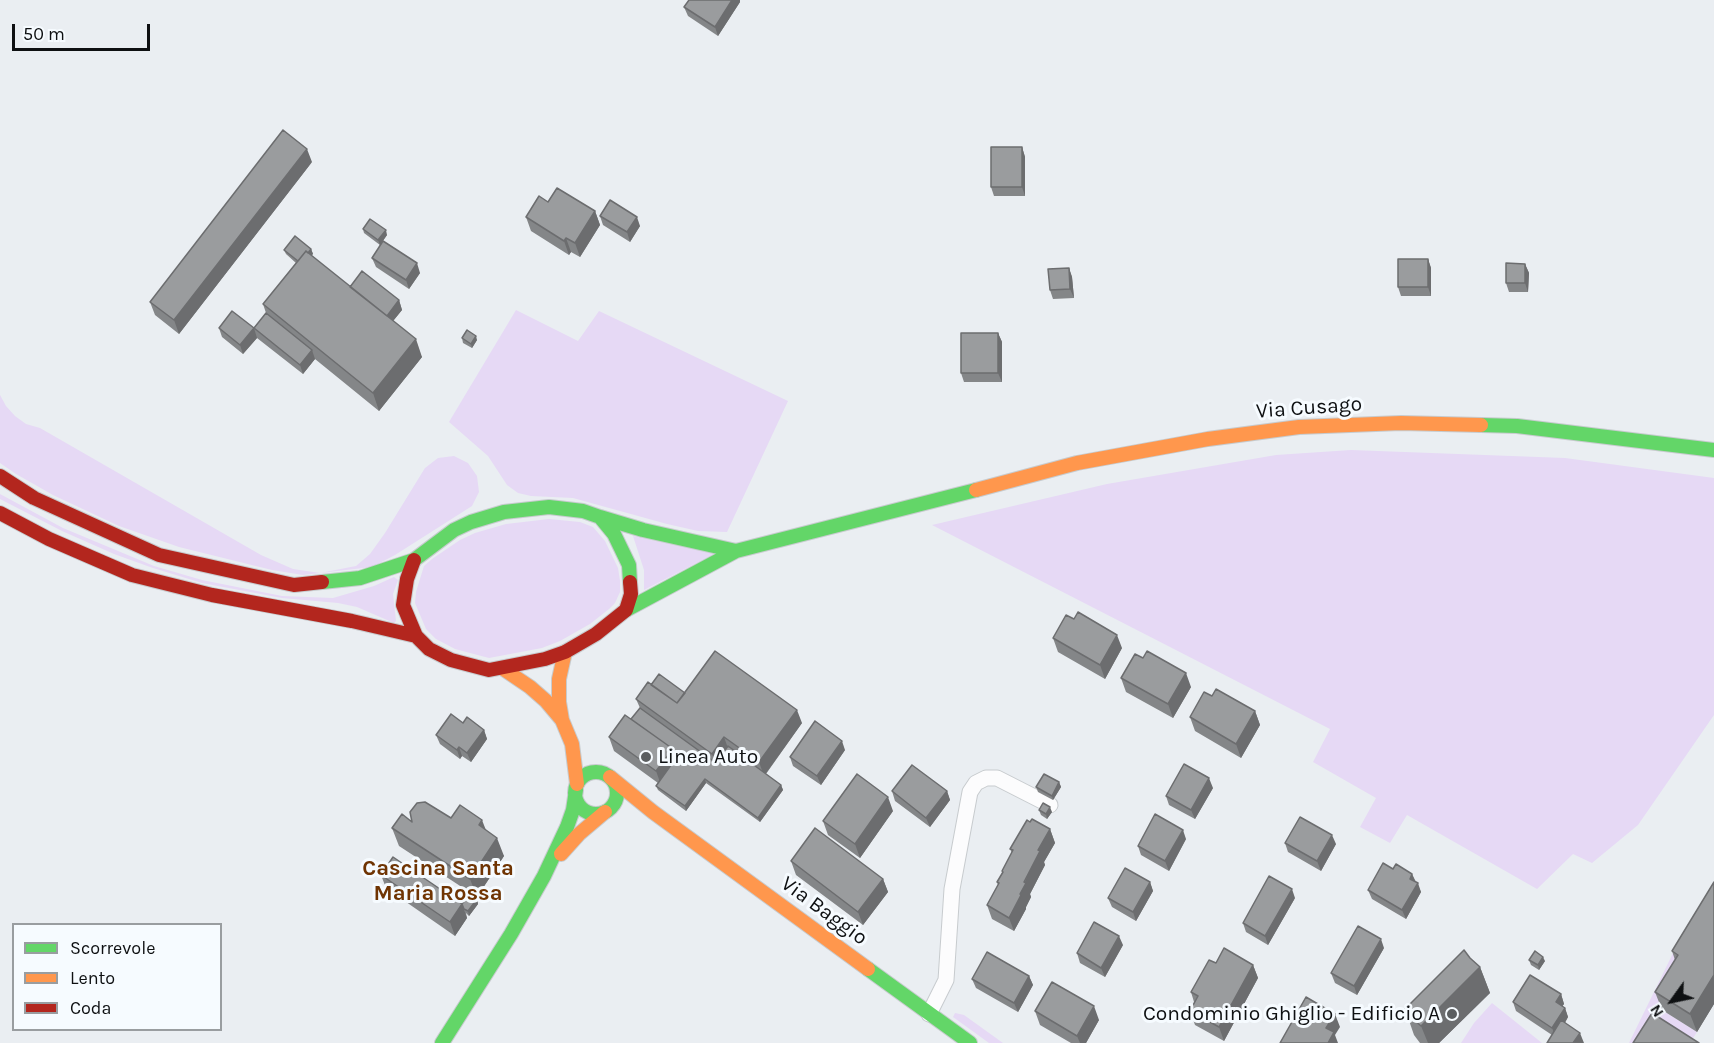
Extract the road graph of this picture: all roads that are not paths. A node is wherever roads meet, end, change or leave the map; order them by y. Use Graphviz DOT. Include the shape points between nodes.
graph roads {
  1 [pos="1714,450"];
  2 [pos="0,476"];
  3 [pos="0,513"];
  4 [pos="600,517"];
  5 [pos="736,551"];
  6 [pos="414,560"];
  7 [pos="626,609"];
  8 [pos="416,636"];
  9 [pos="565,652"];
  10 [pos="502,668"];
  11 [pos="562,720"];
  12 [pos="572,744"];
  13 [pos="607,776"];
  14 [pos="577,787"];
  15 [pos="1050,805"];
  16 [pos="608,810"];
  17 [pos="653,812"];
  18 [pos="544,876"];
  19 [pos="929,1014"];
  20 [pos="442,1043"];
  21 [pos="970,1043"];
  1 -- 5 [label="main road, Via Cusago" via="1517,426 1401,423 1299,427 1077,463"];
  2 -- 6 [label="main road" via="34,498 159,555 294,585 360,578"];
  3 -- 8 [label="main road" via="49,539 132,574 213,595"];
  4 -- 5 [label="main road"];
  4 -- 6 [label="main road" via="549,507 504,512 454,530"];
  4 -- 7 [label="main road" via="614,534 629,565 631,594"];
  5 -- 7 [label="main road"];
  6 -- 8 [label="main road" via="403,604"];
  7 -- 9 [label="main road" via="609,625"];
  8 -- 10 [label="main road" via="429,649 451,660 489,669"];
  9 -- 10 [label="main road"];
  9 -- 11 [label="main road, Via Baggio" via="559,679"];
  10 -- 11 [label="main road, Via Baggio" via="530,687"];
  11 -- 12 [label="main road, Via Baggio"];
  12 -- 13 [label="main road, Via Baggio"];
  12 -- 14 [label="main road, Via Baggio"];
  13 -- 14 [label="main road" via="598,772 586,775"];
  13 -- 16 [label="main road" via="617,792"];
  13 -- 17 [label="main road, Via Baggio"];
  14 -- 16 [label="main road" via="577,801 584,810 594,814"];
  14 -- 18 [label="main road" via="570,819"];
  15 -- 19 [label="street" via="997,778 976,783 970,792 952,889 946,980"];
  16 -- 17 [label="main road"];
  16 -- 18 [label="main road" via="579,834"];
  17 -- 19 [label="main road, Via Baggio"];
  18 -- 20 [label="main road"];
  19 -- 21 [label="main road, Via Baggio"];
}
